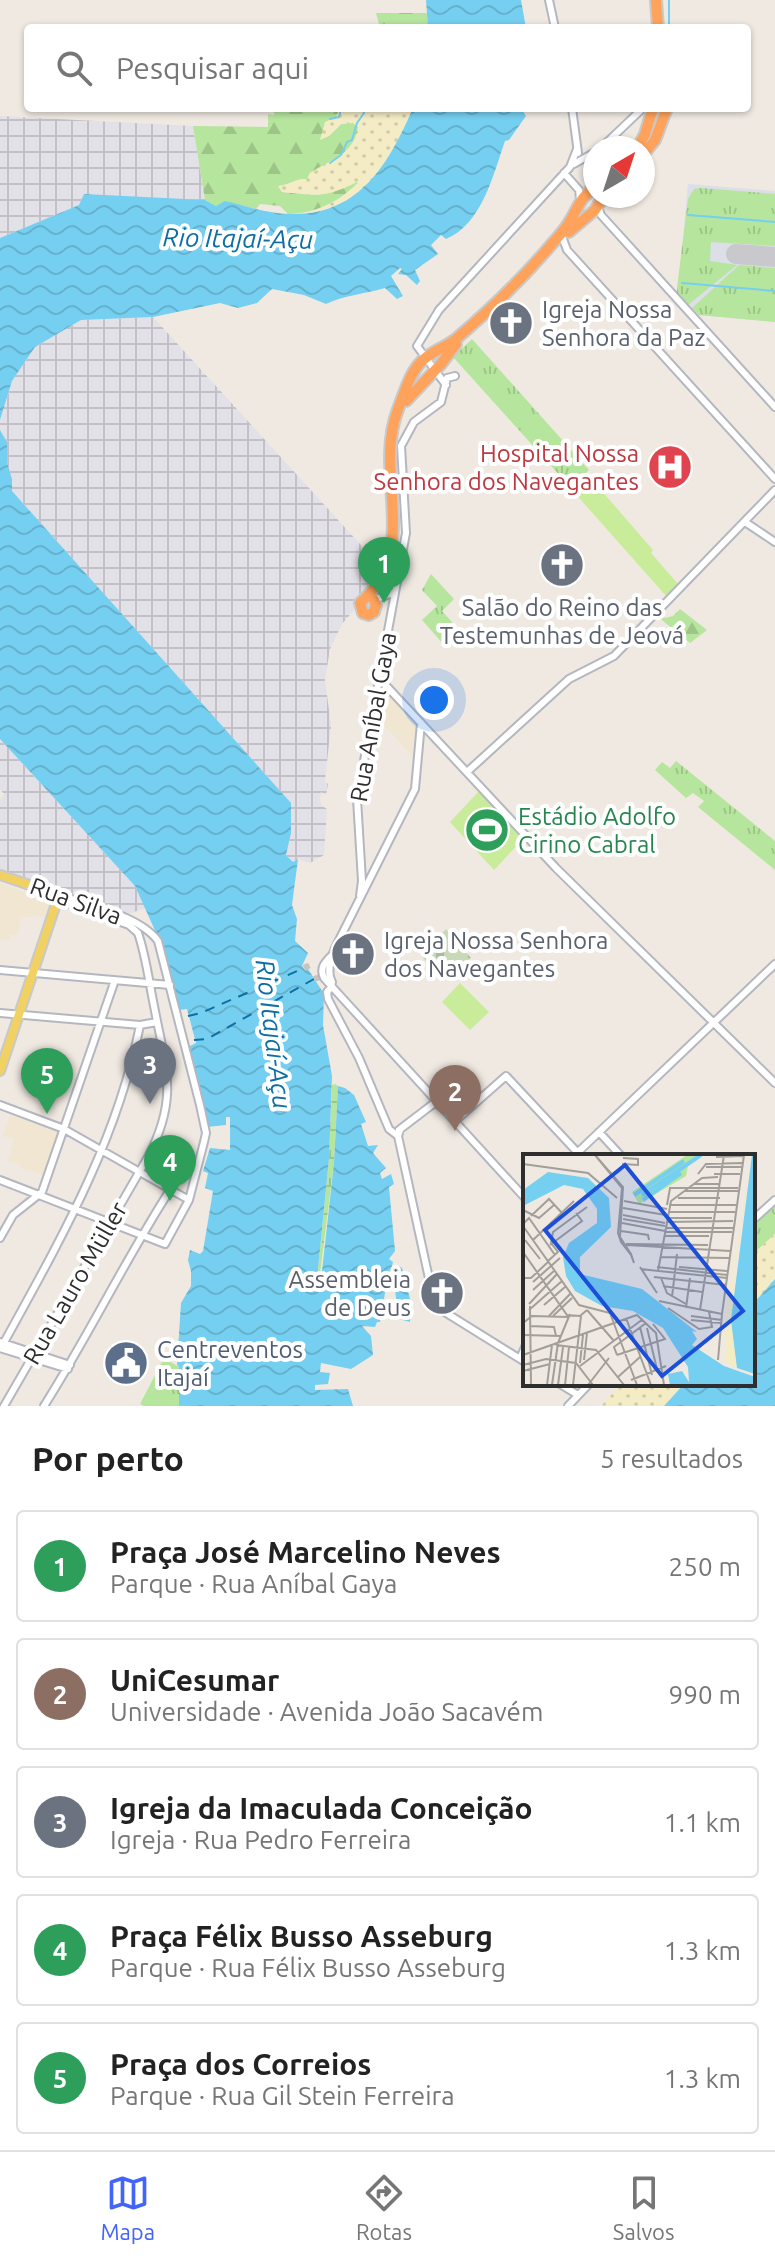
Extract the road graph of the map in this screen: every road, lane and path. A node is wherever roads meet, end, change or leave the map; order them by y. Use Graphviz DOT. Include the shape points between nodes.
graph roads {
  1 [pos="549,0"];
  2 [pos="659,0"];
  3 [pos="554,24"];
  4 [pos="660,24"];
  5 [pos="572,112"];
  6 [pos="639,112"];
  7 [pos="653,112"];
  8 [pos="665,112"];
  9 [pos="614,136"];
  10 [pos="650,136"];
  11 [pos="651,136"];
  12 [pos="583,157"];
  13 [pos="576,160"];
  14 [pos="577,187"];
  15 [pos="583,189"];
  16 [pos="583,201"];
  17 [pos="580,203"];
  18 [pos="591,208"];
  19 [pos="600,208"];
  20 [pos="588,215"];
  21 [pos="562,236"];
  22 [pos="555,248"];
  23 [pos="567,250"];
  24 [pos="424,352"];
  25 [pos="443,362"];
  26 [pos="434,371"];
  27 [pos="455,376"];
  28 [pos="446,385"];
  29 [pos="775,407"];
  30 [pos="775,479"];
  31 [pos="775,490"];
  32 [pos="752,514"];
  33 [pos="745,522"];
  34 [pos="761,531"];
  35 [pos="775,542"];
  36 [pos="395,592"];
  37 [pos="371,599"];
  38 [pos="379,678"];
  39 [pos="421,723"];
  40 [pos="467,772"];
  41 [pos="361,871"];
  42 [pos="372,875"];
  43 [pos="0,877"];
  44 [pos="360,896"];
  45 [pos="58,898"];
  46 [pos="150,932"];
  47 [pos="140,939"];
  48 [pos="332,955"];
  49 [pos="775,964"];
  50 [pos="0,970"];
  51 [pos="33,973"];
  52 [pos="115,980"];
  53 [pos="149,983"];
  54 [pos="170,985"];
  55 [pos="332,986"];
  56 [pos="338,992"];
  57 [pos="0,1013"];
  58 [pos="18,1015"];
  59 [pos="100,1022"];
  60 [pos="157,1022"];
  61 [pos="713,1023"];
  62 [pos="140,1025"];
  63 [pos="194,1040"];
  64 [pos="184,1043"];
  65 [pos="0,1071"];
  66 [pos="775,1083"];
  67 [pos="437,1101"];
  68 [pos="0,1105"];
  69 [pos="455,1121"];
  70 [pos="64,1129"];
  71 [pos="599,1132"];
  72 [pos="397,1133"];
  73 [pos="101,1150"];
  74 [pos="576,1154"];
  75 [pos="578,1154"];
  76 [pos="619,1154"];
  77 [pos="139,1172"];
  78 [pos="0,1180"];
  79 [pos="170,1190"];
  80 [pos="40,1195"];
  81 [pos="523,1196"];
  82 [pos="189,1200"];
  83 [pos="775,1200"];
  84 [pos="76,1210"];
  85 [pos="755,1218"];
  86 [pos="110,1222"];
  87 [pos="142,1234"];
  88 [pos="0,1238"];
  89 [pos="1,1345"];
  90 [pos="33,1355"];
  91 [pos="522,1360"];
  92 [pos="69,1367"];
  93 [pos="563,1386"];
  94 [pos="587,1386"];
  95 [pos="578,1395"];
  96 [pos="4,1406"];
  97 [pos="44,1406"];
  98 [pos="568,1406"];
  1 -- 3 [label="main road"];
  2 -- 4 [label="highway"];
  5 -- 13 [label="main road"];
  6 -- 9 [label="main road"];
  7 -- 10 [label="highway"];
  8 -- 11 [label="highway"];
  12 -- 13 [label="main road"];
  13 -- 14 [label="main road"];
  13 -- 24 [label="main road" via="436,314"];
  14 -- 15 [label="main road"];
  14 -- 17 [label="main road"];
  16 -- 17 [label="highway"];
  17 -- 20 [label="highway"];
  17 -- 21 [label="highway"];
  18 -- 20 [label="highway"];
  19 -- 29 [label="main road"];
  20 -- 21 [label="highway"];
  21 -- 22 [label="highway"];
  21 -- 23 [label="main road"];
  21 -- 24 [label="highway" via="456,339"];
  22 -- 23 [label="main road"];
  22 -- 25 [label="highway"];
  23 -- 30 [label="main road"];
  24 -- 25 [label="main road"];
  24 -- 26 [label="highway"];
  24 -- 37 [label="highway" via="391,431 392,545"];
  25 -- 26 [label="highway"];
  26 -- 28 [label="main road"];
  26 -- 37 [label="highway" via="408,399 396,431 397,539 388,574"];
  27 -- 28 [label="main road, Rua Aníbal Gaya" via="447,378"];
  28 -- 36 [label="main road, Rua Aníbal Gaya" via="441,402 414,422 401,442 406,533"];
  31 -- 32 [label="main road"];
  32 -- 33 [label="main road"];
  32 -- 34 [label="main road"];
  33 -- 34 [label="main road"];
  33 -- 40 [label="main road" via="614,656 569,679"];
  34 -- 35 [label="main road"];
  36 -- 37 [label="main road"];
  36 -- 38 [label="main road, Rua Aníbal Gaya"];
  38 -- 39 [label="main road"];
  38 -- 41 [label="main road, Rua Aníbal Gaya" via="356,805"];
  39 -- 40 [label="main road"];
  39 -- 42 [label="main road" via="415,789"];
  40 -- 61 [label="main road"];
  41 -- 42 [label="main road"];
  41 -- 44 [label="main road, Rua Aníbal Gaya"];
  42 -- 44 [label="main road"];
  43 -- 45 [label="main road, Rua Silva"];
  44 -- 48 [label="main road"];
  45 -- 46 [label="main road, Rua Silva"];
  45 -- 47 [label="main road, Rua Silva" via="129,925"];
  45 -- 51 [label="main road"];
  46 -- 47 [label="main road"];
  46 -- 54 [label="main road" via="159,944"];
  47 -- 53 [label="main road"];
  48 -- 55 [label="main road" via="319,966"];
  48 -- 56 [label="main road" via="329,976"];
  49 -- 61 [label="main road"];
  50 -- 51 [label="main road"];
  51 -- 52 [label="main road"];
  51 -- 58 [label="main road"];
  52 -- 53 [label="main road"];
  52 -- 59 [label="main road"];
  53 -- 54 [label="main road"];
  53 -- 60 [label="main road"];
  54 -- 64 [label="main road"];
  55 -- 56 [label="main road"];
  55 -- 72 [label="main road" via="328,999"];
  56 -- 67 [label="main road"];
  57 -- 58 [label="main road"];
  58 -- 59 [label="main road"];
  58 -- 65 [label="main road"];
  59 -- 62 [label="main road"];
  59 -- 70 [label="main road"];
  60 -- 62 [label="main road"];
  60 -- 77 [label="main road, Rua Lauro Müller" via="168,1079 165,1117"];
  61 -- 66 [label="main road"];
  61 -- 71 [label="main road"];
  62 -- 73 [label="main road" via="122,1100"];
  63 -- 64 [label="main road"];
  64 -- 82 [label="main road" via="206,1133"];
  67 -- 69 [label="main road"];
  67 -- 72 [label="main road"];
  68 -- 70 [label="main road"];
  69 -- 74 [label="main road" via="506,1076"];
  69 -- 81 [label="main road"];
  70 -- 73 [label="main road"];
  70 -- 80 [label="main road"];
  71 -- 75 [label="main road"];
  71 -- 76 [label="main road"];
  72 -- 91 [label="main road" via="435,1306"];
  73 -- 77 [label="main road"];
  73 -- 84 [label="main road"];
  77 -- 79 [label="main road"];
  77 -- 86 [label="main road, Rua Lauro Müller"];
  78 -- 80 [label="main road"];
  79 -- 82 [label="main road"];
  79 -- 87 [label="main road"];
  80 -- 84 [label="main road"];
  80 -- 88 [label="main road" via="13,1215"];
  82 -- 87 [label="main road" via="165,1244"];
  83 -- 85 [label="main road"];
  84 -- 86 [label="main road"];
  84 -- 89 [label="main road"];
  86 -- 87 [label="main road"];
  86 -- 90 [label="main road, Rua Lauro Müller"];
  87 -- 92 [label="main road"];
  89 -- 90 [label="main road"];
  90 -- 92 [label="main road"];
  90 -- 96 [label="main road, Rua Lauro Müller"];
  92 -- 97 [label="main road"];
  93 -- 95 [label="main road"];
  94 -- 95 [label="main road"];
  95 -- 98 [label="main road"];
}
